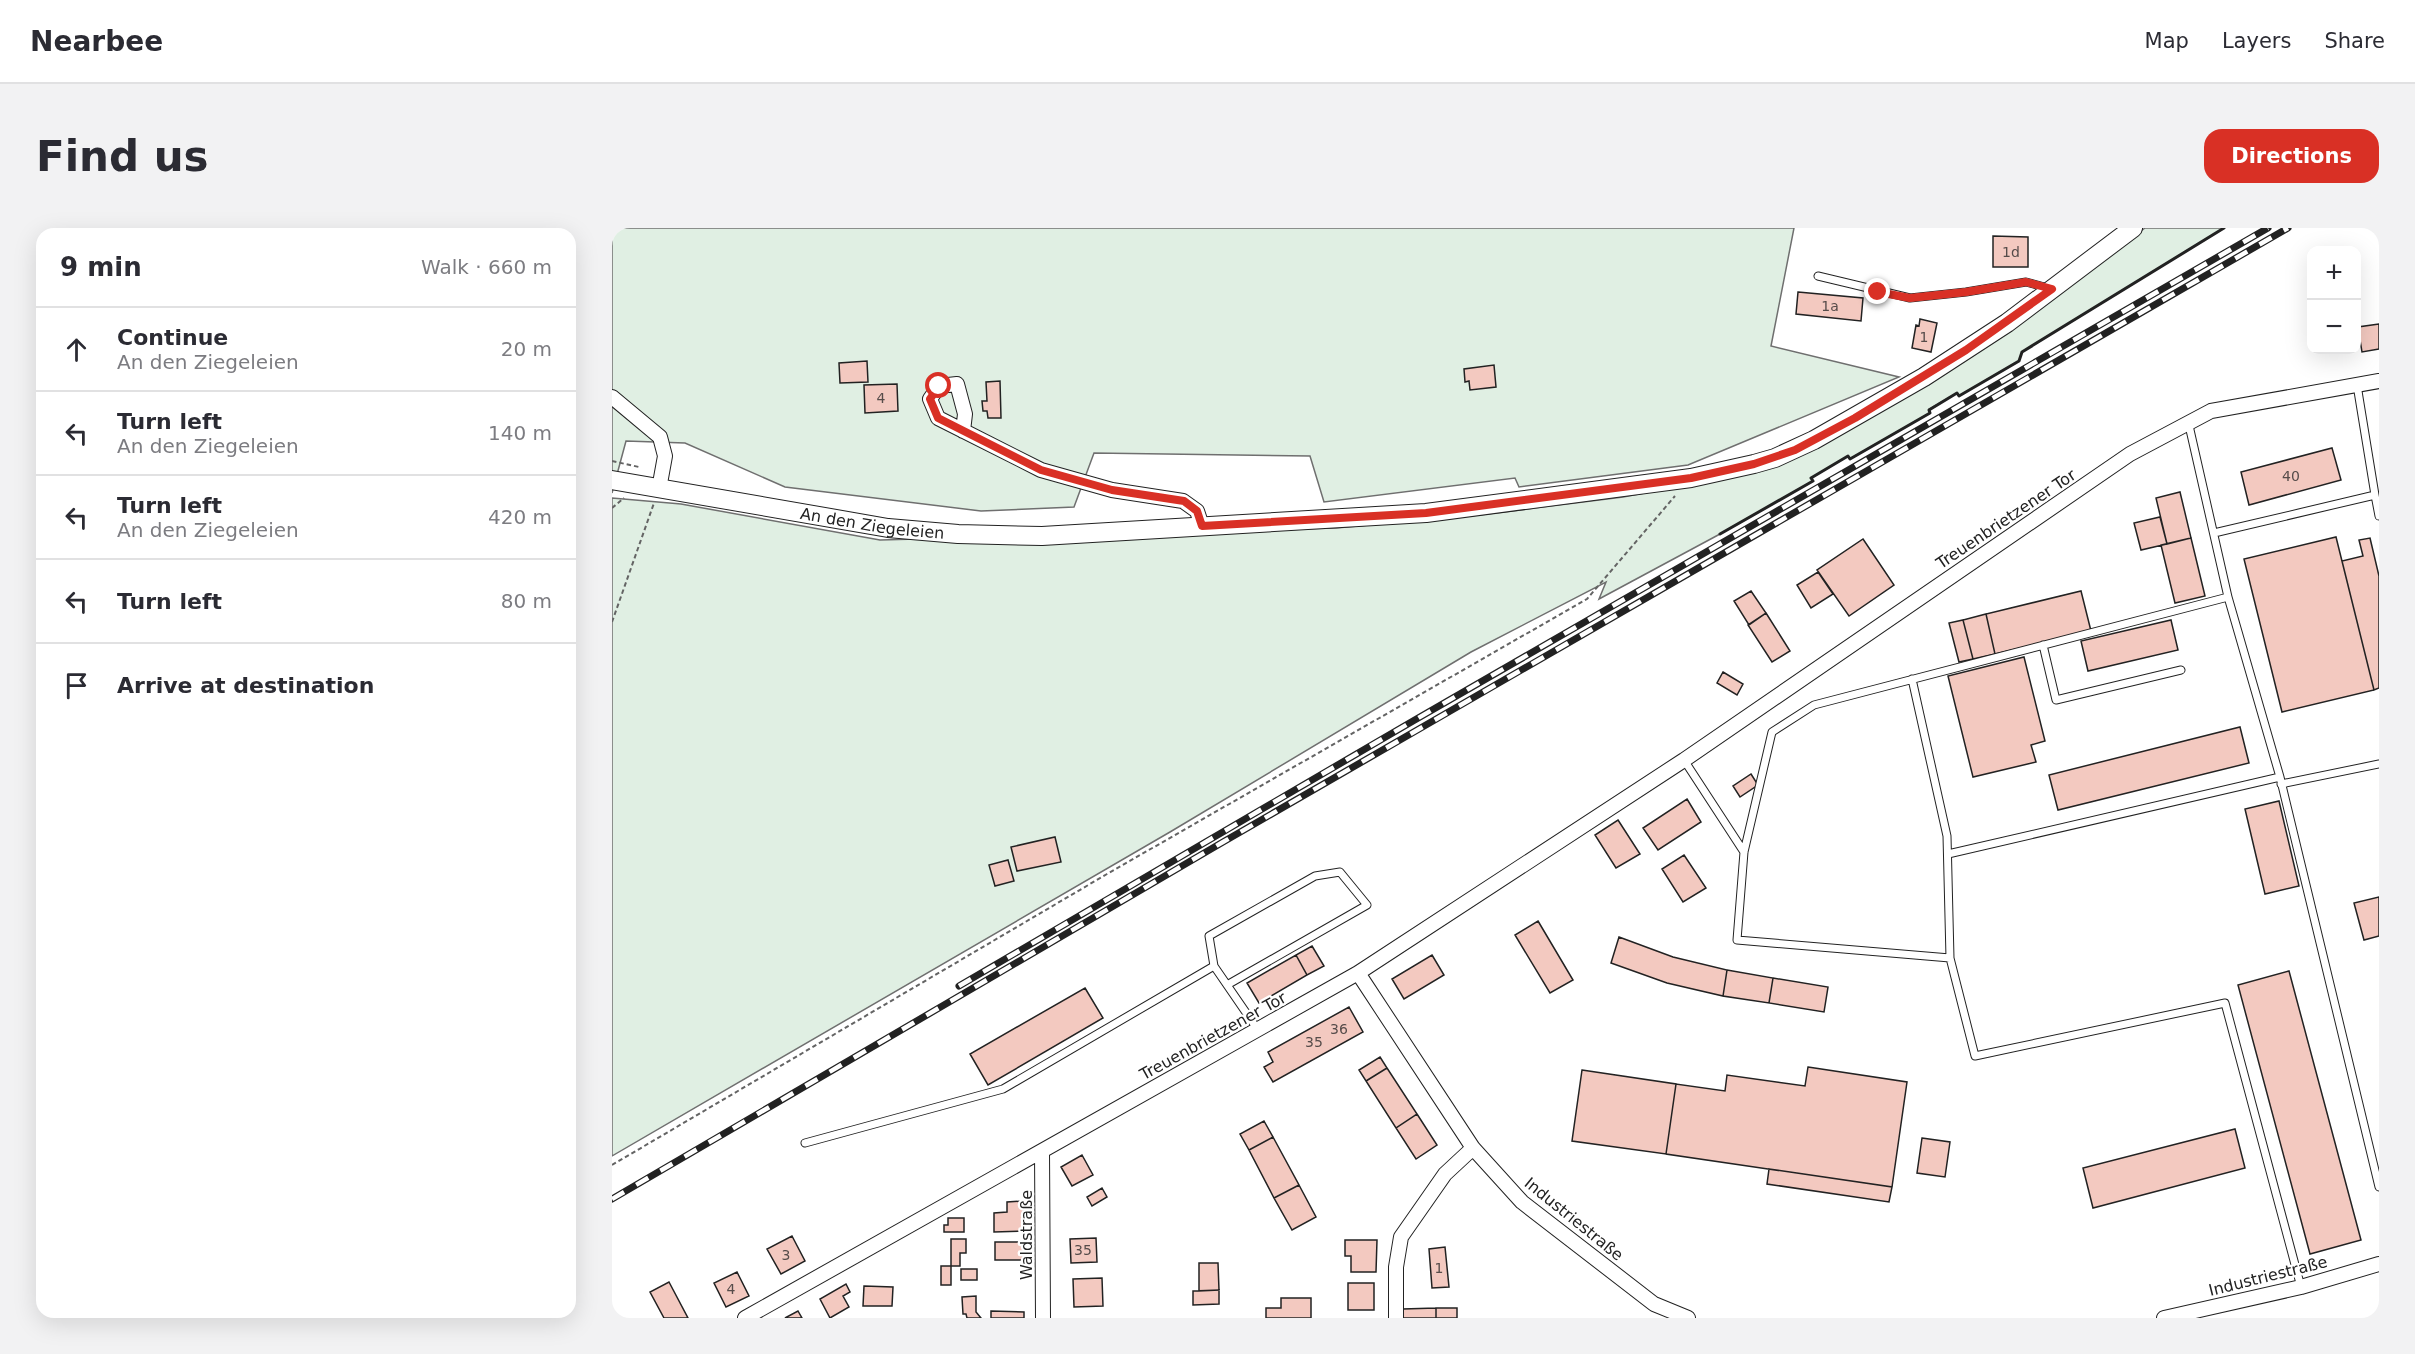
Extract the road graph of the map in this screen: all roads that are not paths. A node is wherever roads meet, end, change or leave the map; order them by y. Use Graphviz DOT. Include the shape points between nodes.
graph roads {
  1 [pos="2133,228"];
  2 [pos="1818,276"];
  3 [pos="2052,289"];
  4 [pos="2379,381"];
  5 [pos="2357,385"];
  6 [pos="612,397"];
  7 [pos="2188,421"];
  8 [pos="963,431"];
  9 [pos="612,480"];
  10 [pos="659,489"];
  11 [pos="2375,495"];
  12 [pos="2379,516"];
  13 [pos="1202,526"];
  14 [pos="2214,533"];
  15 [pos="2228,597"];
  16 [pos="2043,645"];
  17 [pos="2181,669"];
  18 [pos="1912,679"];
  19 [pos="1684,760"];
  20 [pos="2379,764"];
  21 [pos="2281,781"];
  22 [pos="1744,852"];
  23 [pos="1948,854"];
  24 [pos="1950,958"];
  25 [pos="1214,966"];
  26 [pos="1358,974"];
  27 [pos="1227,985"];
  28 [pos="1258,1029"];
  29 [pos="805,1143"];
  30 [pos="1473,1149"];
  31 [pos="1042,1151"];
  32 [pos="2379,1187"];
  33 [pos="2379,1264"];
  34 [pos="2301,1287"];
  35 [pos="745,1318"];
  36 [pos="1043,1318"];
  37 [pos="1396,1318"];
  38 [pos="1688,1318"];
  39 [pos="2164,1318"];
  1 -- 3 [label="street, An den Ziegeleien"];
  2 -- 3 [label="lane" via="1910,298 2026,282"];
  3 -- 13 [label="street, An den Ziegeleien" via="1966,350 1855,418 1764,461 1691,478 1426,513"];
  4 -- 5 [label="street, Treuenbrietzener Tor"];
  5 -- 7 [label="street, Treuenbrietzener Tor" via="2211,411"];
  5 -- 11 [label="lane"];
  6 -- 10 [label="street" via="660,437 665,456"];
  7 -- 14 [label="lane"];
  7 -- 19 [label="street, Treuenbrietzener Tor" via="2130,454"];
  8 -- 13 [label="street" via="1041,470 1112,490 1184,501 1197,511"];
  9 -- 10 [label="street, An den Ziegeleien"];
  10 -- 13 [label="street, An den Ziegeleien" via="822,518 946,534 1042,536"];
  11 -- 12 [label="lane"];
  11 -- 14 [label="lane"];
  14 -- 15 [label="lane"];
  15 -- 16 [label="lane"];
  15 -- 21 [label="lane"];
  16 -- 17 [label="lane" via="2056,700"];
  16 -- 18 [label="lane"];
  18 -- 22 [label="lane" via="1814,705 1772,732"];
  18 -- 23 [label="lane"];
  19 -- 22 [label="lane"];
  19 -- 26 [label="street, Treuenbrietzener Tor"];
  20 -- 21 [label="lane"];
  21 -- 23 [label="lane"];
  21 -- 32 [label="lane"];
  22 -- 24 [label="lane" via="1737,940"];
  23 -- 24 [label="lane"];
  24 -- 34 [label="lane" via="1975,1056 2225,1003"];
  25 -- 27 [label="lane"];
  25 -- 27 [label="lane" via="1209,936 1315,876 1340,872 1367,905"];
  25 -- 29 [label="lane" via="1003,1089"];
  26 -- 28 [label="street, Treuenbrietzener Tor"];
  26 -- 30 [label="street, Industriestraße"];
  27 -- 28 [label="lane"];
  28 -- 31 [label="street, Treuenbrietzener Tor"];
  30 -- 37 [label="street" via="1445,1174 1401,1237 1396,1267"];
  30 -- 38 [label="street, Industriestraße" via="1522,1202 1654,1304"];
  31 -- 35 [label="street, Treuenbrietzener Tor"];
  31 -- 36 [label="street, Waldstraße"];
  33 -- 34 [label="street, Industriestraße"];
  34 -- 39 [label="street, Industriestraße"];
}
